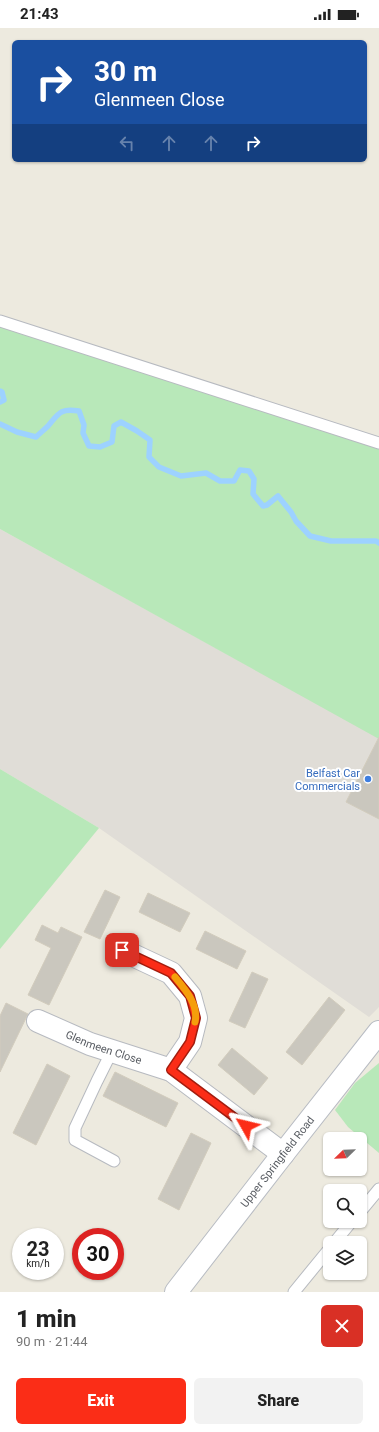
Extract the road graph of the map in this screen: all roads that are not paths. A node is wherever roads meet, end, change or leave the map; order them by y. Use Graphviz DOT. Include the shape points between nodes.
graph roads {
  1 [pos="0,321"];
  2 [pos="379,443"];
  3 [pos="122,950"];
  4 [pos="38,1021"];
  5 [pos="379,1032"];
  6 [pos="112,1051"];
  7 [pos="171,1070"];
  8 [pos="283,1154"];
  9 [pos="114,1161"];
  10 [pos="379,1189"];
  11 [pos="367,1204"];
  12 [pos="346,1228"];
  13 [pos="340,1236"];
  14 [pos="323,1257"];
  15 [pos="176,1292"];
  16 [pos="294,1292"];
  1 -- 2 [label="lane"];
  3 -- 7 [label="street" via="171,973 190,996 196,1018 190,1042"];
  4 -- 6 [label="street, Glenmeen Close"];
  5 -- 8 [label="street, Upper Springfield Road"];
  6 -- 7 [label="street, Glenmeen Close"];
  6 -- 9 [label="lane" via="75,1128 75,1140"];
  7 -- 8 [label="street, Glenmeen Close"];
  8 -- 15 [label="street, Upper Springfield Road"];
  10 -- 11 [label="lane"];
  12 -- 13 [label="lane"];
  14 -- 16 [label="lane"];
}
